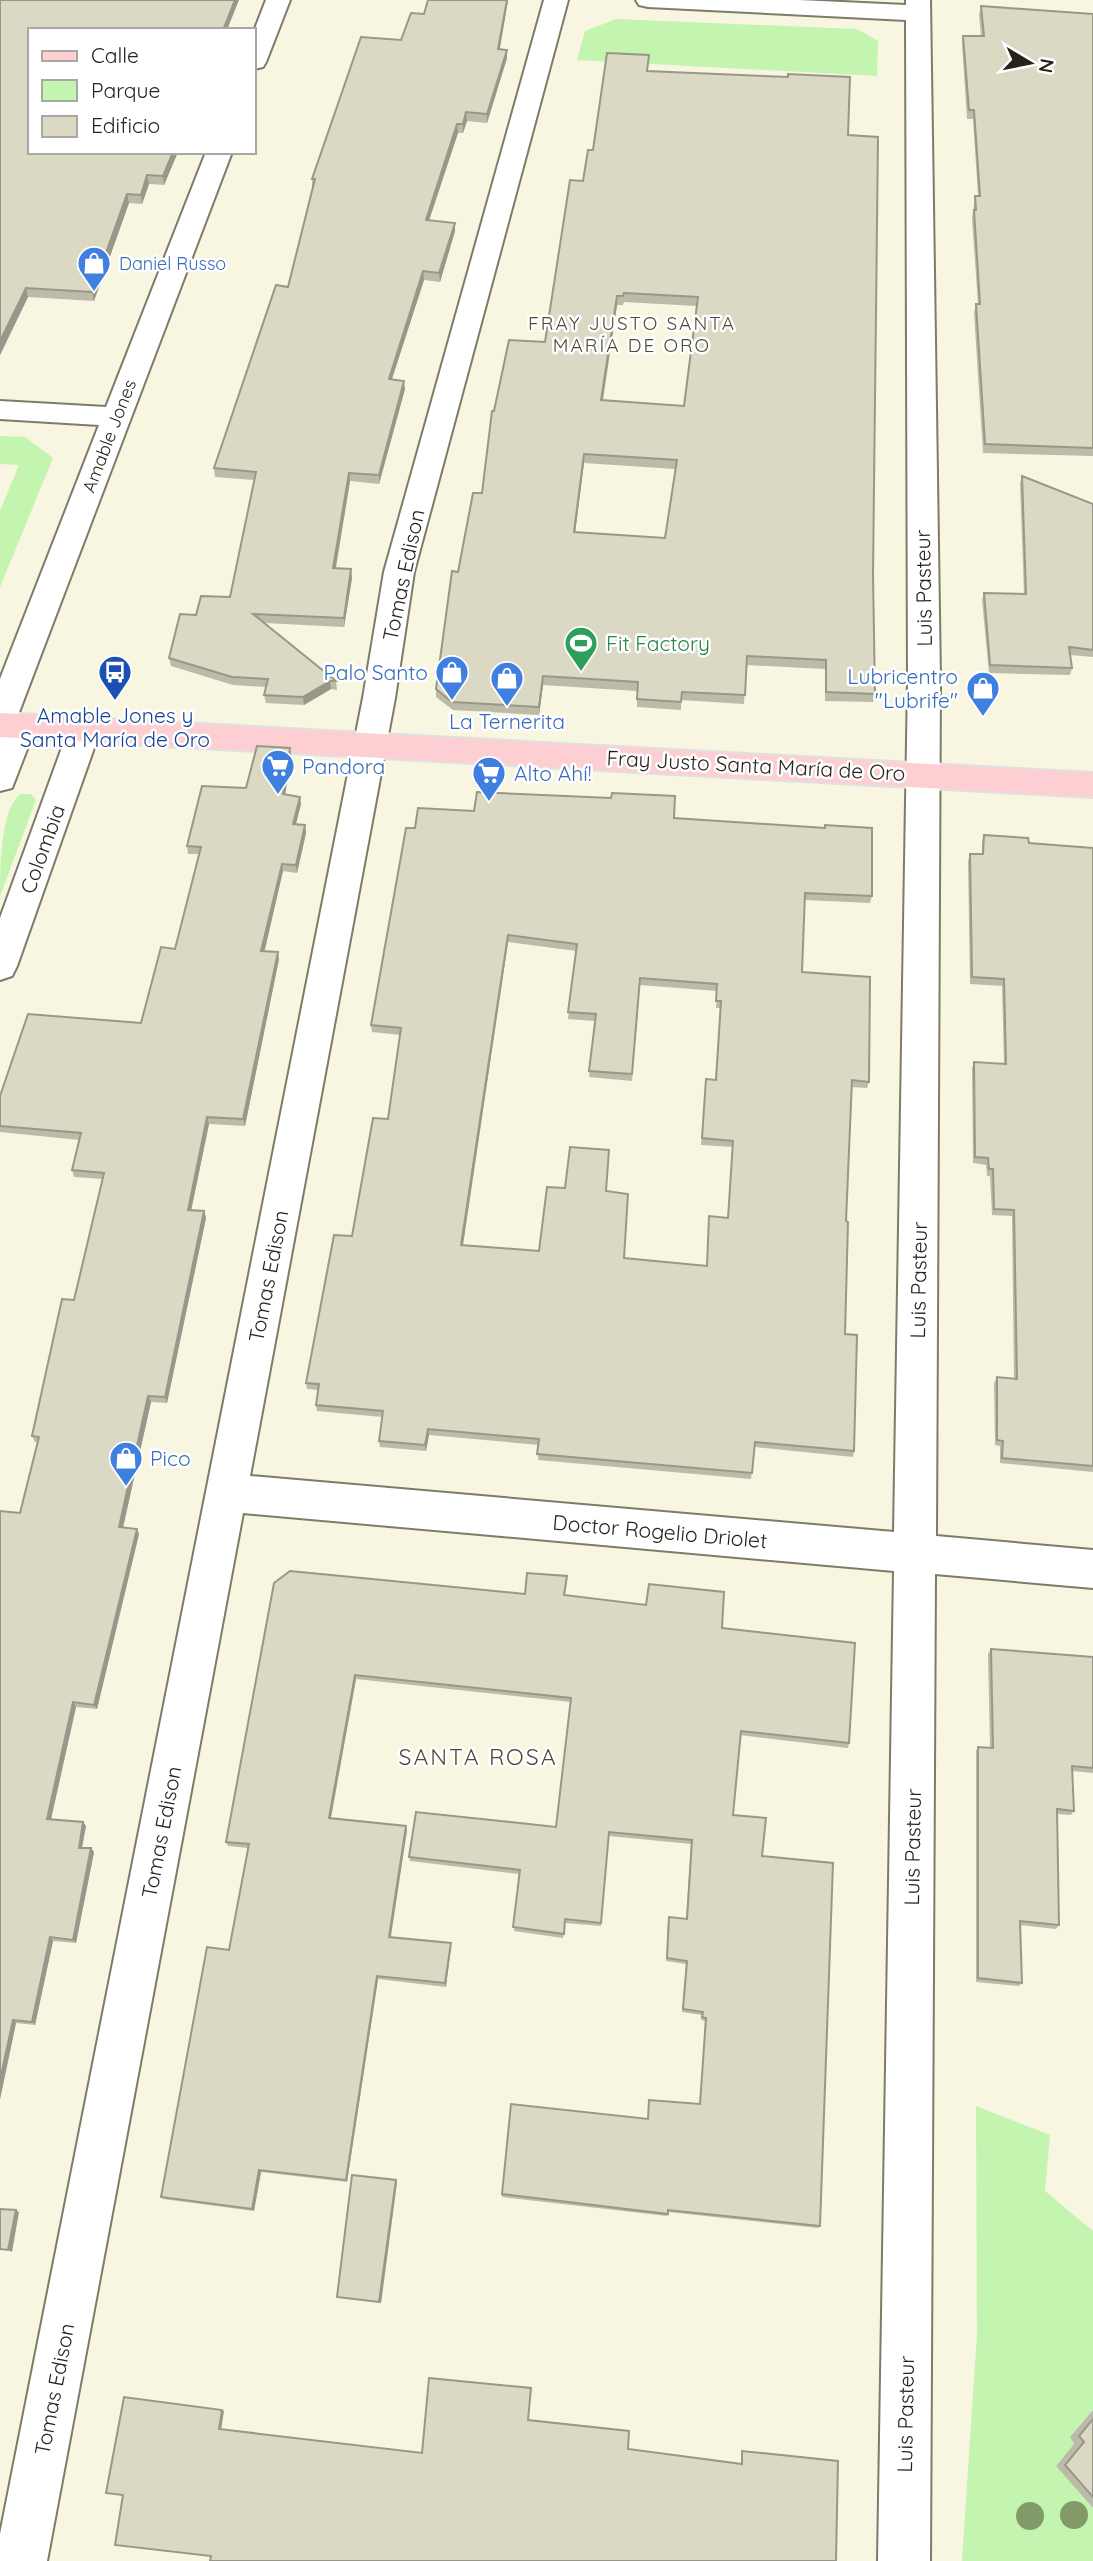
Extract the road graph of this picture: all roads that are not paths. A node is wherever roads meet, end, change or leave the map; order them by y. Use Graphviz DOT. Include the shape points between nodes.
graph roads {
  1 [pos="278,0"];
  2 [pos="556,0"];
  3 [pos="649,0"];
  4 [pos="918,7"];
  5 [pos="256,57"];
  6 [pos="218,154"];
  7 [pos="0,410"];
  8 [pos="117,417"];
  9 [pos="7,724"];
  10 [pos="84,731"];
  11 [pos="370,744"];
  12 [pos="923,775"];
  13 [pos="0,779"];
  14 [pos="1093,785"];
  15 [pos="0,967"];
  16 [pos="226,1493"];
  17 [pos="915,1553"];
  18 [pos="1093,1569"];
  19 [pos="21,2561"];
  20 [pos="904,2561"];
  1 -- 5 [label="street"];
  2 -- 11 [label="street, Tomas Edison" via="399,572"];
  3 -- 4 [label="street"];
  4 -- 12 [label="street, Luis Pasteur"];
  6 -- 8 [label="street, Amable Jones"];
  7 -- 8 [label="street"];
  8 -- 9 [label="street, Amable Jones"];
  9 -- 10 [label="main road, Fray Justo Santa María de Oro"];
  9 -- 13 [label="street"];
  10 -- 11 [label="main road, Fray Justo Santa María de Oro"];
  10 -- 15 [label="street, Colombia"];
  11 -- 12 [label="main road, Fray Justo Santa María de Oro"];
  11 -- 16 [label="street, Tomas Edison"];
  12 -- 14 [label="main road, Fray Justo Santa María de Oro"];
  12 -- 17 [label="street, Luis Pasteur"];
  16 -- 17 [label="street, Doctor Rogelio Driolet"];
  16 -- 19 [label="street, Tomas Edison"];
  17 -- 18 [label="street, Doctor Rogelio Driolet"];
  17 -- 20 [label="street, Luis Pasteur"];
}
